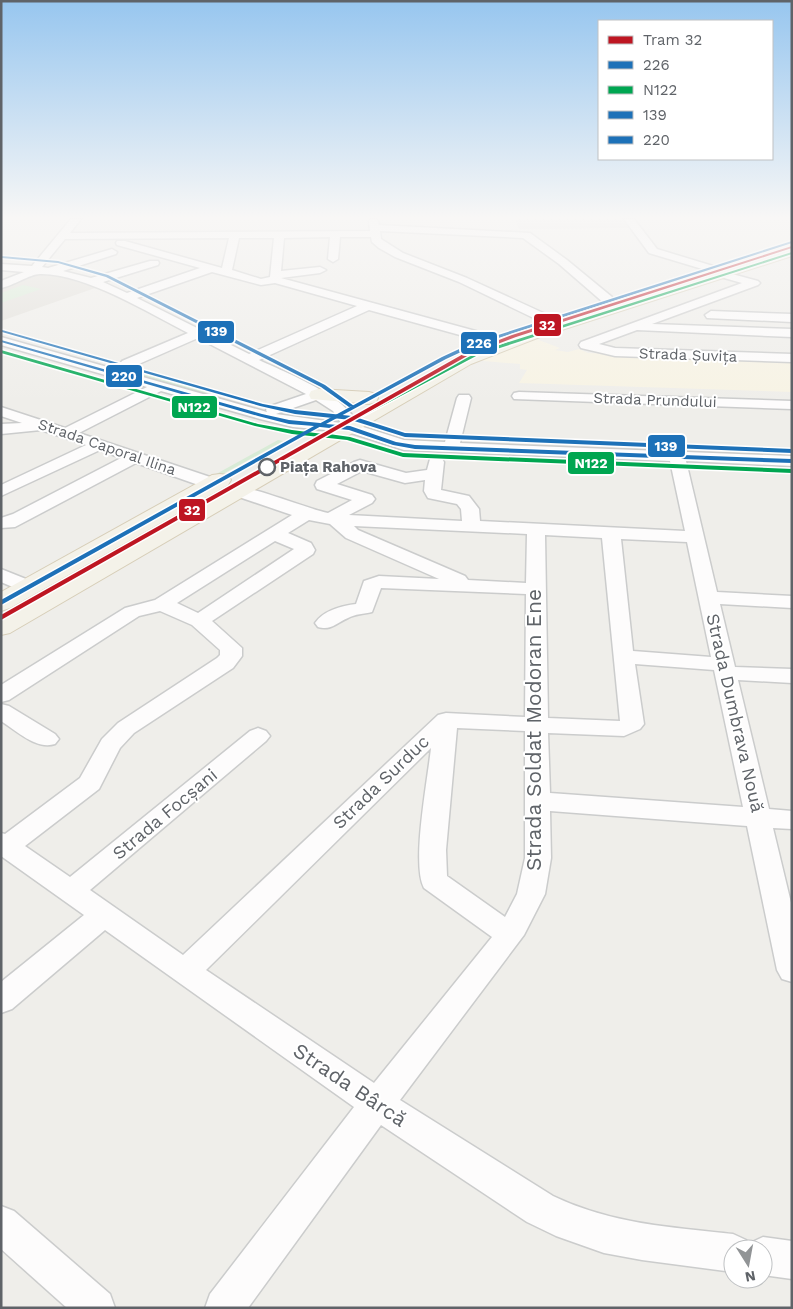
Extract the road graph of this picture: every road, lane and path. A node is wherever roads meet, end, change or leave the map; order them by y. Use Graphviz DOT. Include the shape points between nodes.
graph roads {
  1 [pos="15,280"];
  2 [pos="97,280"];
  3 [pos="177,280"];
  4 [pos="190,280"];
  5 [pos="254,280"];
  6 [pos="266,280"];
  7 [pos="285,280"];
  8 [pos="463,280"];
  9 [pos="585,280"];
  10 [pos="681,280"];
  11 [pos="689,280"];
  12 [pos="745,280"];
  13 [pos="1,285"];
  14 [pos="721,294"];
  15 [pos="127,297"];
  16 [pos="608,300"];
  17 [pos="745,301"];
  18 [pos="143,305"];
  19 [pos="760,305"];
  20 [pos="369,306"];
  21 [pos="666,314"];
  22 [pos="789,318"];
  23 [pos="548,320"];
  24 [pos="634,326"];
  25 [pos="1,327"];
  26 [pos="792,329"];
  27 [pos="792,333"];
  28 [pos="193,336"];
  29 [pos="490,339"];
  30 [pos="1,341"];
  31 [pos="49,341"];
  32 [pos="29,349"];
  33 [pos="792,358"];
  34 [pos="247,360"];
  35 [pos="130,370"];
  36 [pos="159,387"];
  37 [pos="212,391"];
  38 [pos="318,395"];
  39 [pos="519,396"];
  40 [pos="197,398"];
  41 [pos="369,398"];
  42 [pos="464,398"];
  43 [pos="792,405"];
  44 [pos="272,410"];
  45 [pos="1,411"];
  46 [pos="347,420"];
  47 [pos="314,424"];
  48 [pos="48,427"];
  49 [pos="1,429"];
  50 [pos="66,433"];
  51 [pos="100,445"];
  52 [pos="444,448"];
  53 [pos="135,457"];
  54 [pos="677,457"];
  55 [pos="792,461"];
  56 [pos="435,474"];
  57 [pos="213,484"];
  58 [pos="4,487"];
  59 [pos="239,491"];
  60 [pos="306,514"];
  61 [pos="333,519"];
  62 [pos="1,522"];
  63 [pos="471,526"];
  64 [pos="536,529"];
  65 [pos="611,533"];
  66 [pos="274,534"];
  67 [pos="695,536"];
  68 [pos="1,575"];
  69 [pos="470,585"];
  70 [pos="29,587"];
  71 [pos="535,589"];
  72 [pos="710,598"];
  73 [pos="792,602"];
  74 [pos="1,603"];
  75 [pos="162,604"];
  76 [pos="199,621"];
  77 [pos="326,623"];
  78 [pos="1,627"];
  79 [pos="623,657"];
  80 [pos="725,669"];
  81 [pos="792,676"];
  82 [pos="1,696"];
  83 [pos="1,711"];
  84 [pos="446,720"];
  85 [pos="536,724"];
  86 [pos="258,736"];
  87 [pos="47,739"];
  88 [pos="538,801"];
  89 [pos="759,817"];
  90 [pos="792,820"];
  91 [pos="4,844"];
  92 [pos="71,891"];
  93 [pos="104,915"];
  94 [pos="510,935"];
  95 [pos="792,968"];
  96 [pos="185,972"];
  97 [pos="1,1000"];
  98 [pos="377,1104"];
  99 [pos="1,1224"];
  100 [pos="723,1252"];
  101 [pos="773,1257"];
  102 [pos="792,1260"];
  103 [pos="96,1308"];
  104 [pos="224,1308"];
  1 -- 13 [label="street"];
  2 -- 15 [label="street"];
  3 -- 15 [label="street"];
  4 -- 18 [label="street" via="200,283"];
  5 -- 6 [label="street"];
  7 -- 20 [label="street"];
  8 -- 23 [label="street"];
  9 -- 16 [label="street"];
  10 -- 16 [label="main road"];
  11 -- 46 [label="main road" via="488,350"];
  12 -- 14 [label="street" via="754,283"];
  14 -- 17 [label="street"];
  14 -- 21 [label="street"];
  15 -- 18 [label="street"];
  16 -- 23 [label="main road"];
  18 -- 34 [label="street"];
  19 -- 22 [label="street" via="780,311"];
  20 -- 29 [label="street"];
  20 -- 34 [label="street"];
  21 -- 22 [label="street"];
  21 -- 24 [label="street"];
  22 -- 26 [label="street"];
  23 -- 29 [label="main road"];
  24 -- 27 [label="street"];
  24 -- 33 [label="street, Strada Șuvița" via="586,344 615,352"];
  25 -- 31 [label="street"];
  28 -- 35 [label="street"];
  29 -- 41 [label="main road" via="456,352"];
  30 -- 32 [label="street"];
  31 -- 32 [label="street"];
  31 -- 35 [label="street"];
  32 -- 35 [label="street"];
  34 -- 38 [label="street"];
  35 -- 36 [label="street"];
  35 -- 37 [label="street"];
  36 -- 40 [label="street"];
  36 -- 50 [label="street"];
  37 -- 40 [label="street"];
  37 -- 44 [label="street"];
  38 -- 41 [label="main road"];
  38 -- 44 [label="street"];
  38 -- 46 [label="street"];
  39 -- 43 [label="street, Strada Prundului"];
  40 -- 47 [label="street" via="289,422"];
  41 -- 46 [label="main road"];
  42 -- 52 [label="street"];
  44 -- 47 [label="street"];
  45 -- 48 [label="street, Strada Caporal Ilina"];
  46 -- 47 [label="main road"];
  46 -- 52 [label="street" via="394,444"];
  46 -- 59 [label="main road"];
  47 -- 57 [label="main road"];
  48 -- 49 [label="street"];
  48 -- 50 [label="street, Strada Caporal Ilina"];
  50 -- 51 [label="street, Strada Caporal Ilina"];
  51 -- 53 [label="street, Strada Caporal Ilina"];
  51 -- 58 [label="street"];
  52 -- 54 [label="street"];
  52 -- 56 [label="street"];
  53 -- 57 [label="street, Strada Caporal Ilina"];
  53 -- 62 [label="street" via="20,518 9,523"];
  54 -- 55 [label="street"];
  54 -- 67 [label="street, Strada Dumbrava Nouă"];
  56 -- 61 [label="street" via="405,478 360,465 323,485 366,499"];
  56 -- 63 [label="street" via="434,494 452,496 468,504 472,510"];
  57 -- 70 [label="main road"];
  59 -- 60 [label="street"];
  59 -- 78 [label="main road"];
  60 -- 61 [label="street"];
  60 -- 66 [label="street"];
  61 -- 63 [label="street"];
  61 -- 69 [label="street" via="352,534"];
  63 -- 64 [label="street"];
  64 -- 65 [label="street"];
  64 -- 71 [label="street, Strada Soldat Modoran Ene"];
  65 -- 67 [label="street"];
  65 -- 79 [label="street"];
  66 -- 75 [label="street"];
  66 -- 76 [label="street" via="306,550"];
  67 -- 72 [label="street, Strada Dumbrava Nouă"];
  68 -- 70 [label="street"];
  69 -- 71 [label="street"];
  69 -- 77 [label="street" via="374,583 365,608 343,612"];
  70 -- 74 [label="main road"];
  71 -- 85 [label="street, Strada Soldat Modoran Ene"];
  72 -- 73 [label="street"];
  72 -- 80 [label="street, Strada Dumbrava Nouă"];
  75 -- 76 [label="street"];
  75 -- 82 [label="street" via="132,612"];
  76 -- 91 [label="street" via="231,648 231,656 225,663 126,728 110,744 90,783"];
  79 -- 80 [label="street"];
  79 -- 85 [label="street" via="632,724 629,727"];
  80 -- 81 [label="street"];
  80 -- 89 [label="street, Strada Dumbrava Nouă"];
  83 -- 87 [label="street"];
  84 -- 85 [label="street"];
  84 -- 94 [label="street" via="433,850 434,881"];
  84 -- 96 [label="street, Strada Surduc"];
  85 -- 88 [label="street, Strada Soldat Modoran Ene"];
  86 -- 92 [label="street, Strada Focșani"];
  88 -- 89 [label="street"];
  88 -- 94 [label="street, Strada Soldat Modoran Ene" via="535,876 531,894"];
  89 -- 90 [label="street"];
  89 -- 95 [label="street, Strada Dumbrava Nouă"];
  91 -- 92 [label="street, Strada Bârcă"];
  92 -- 93 [label="street, Strada Bârcă"];
  93 -- 96 [label="street, Strada Bârcă"];
  93 -- 97 [label="street"];
  94 -- 98 [label="street, Strada Soldat Modoran Ene"];
  96 -- 98 [label="street, Strada Bârcă"];
  98 -- 100 [label="street, Strada Bârcă" via="540,1209 569,1223 604,1235"];
  98 -- 104 [label="street, Strada Soldat Modoran Ene"];
  99 -- 103 [label="street"];
  101 -- 102 [label="street"];
}
